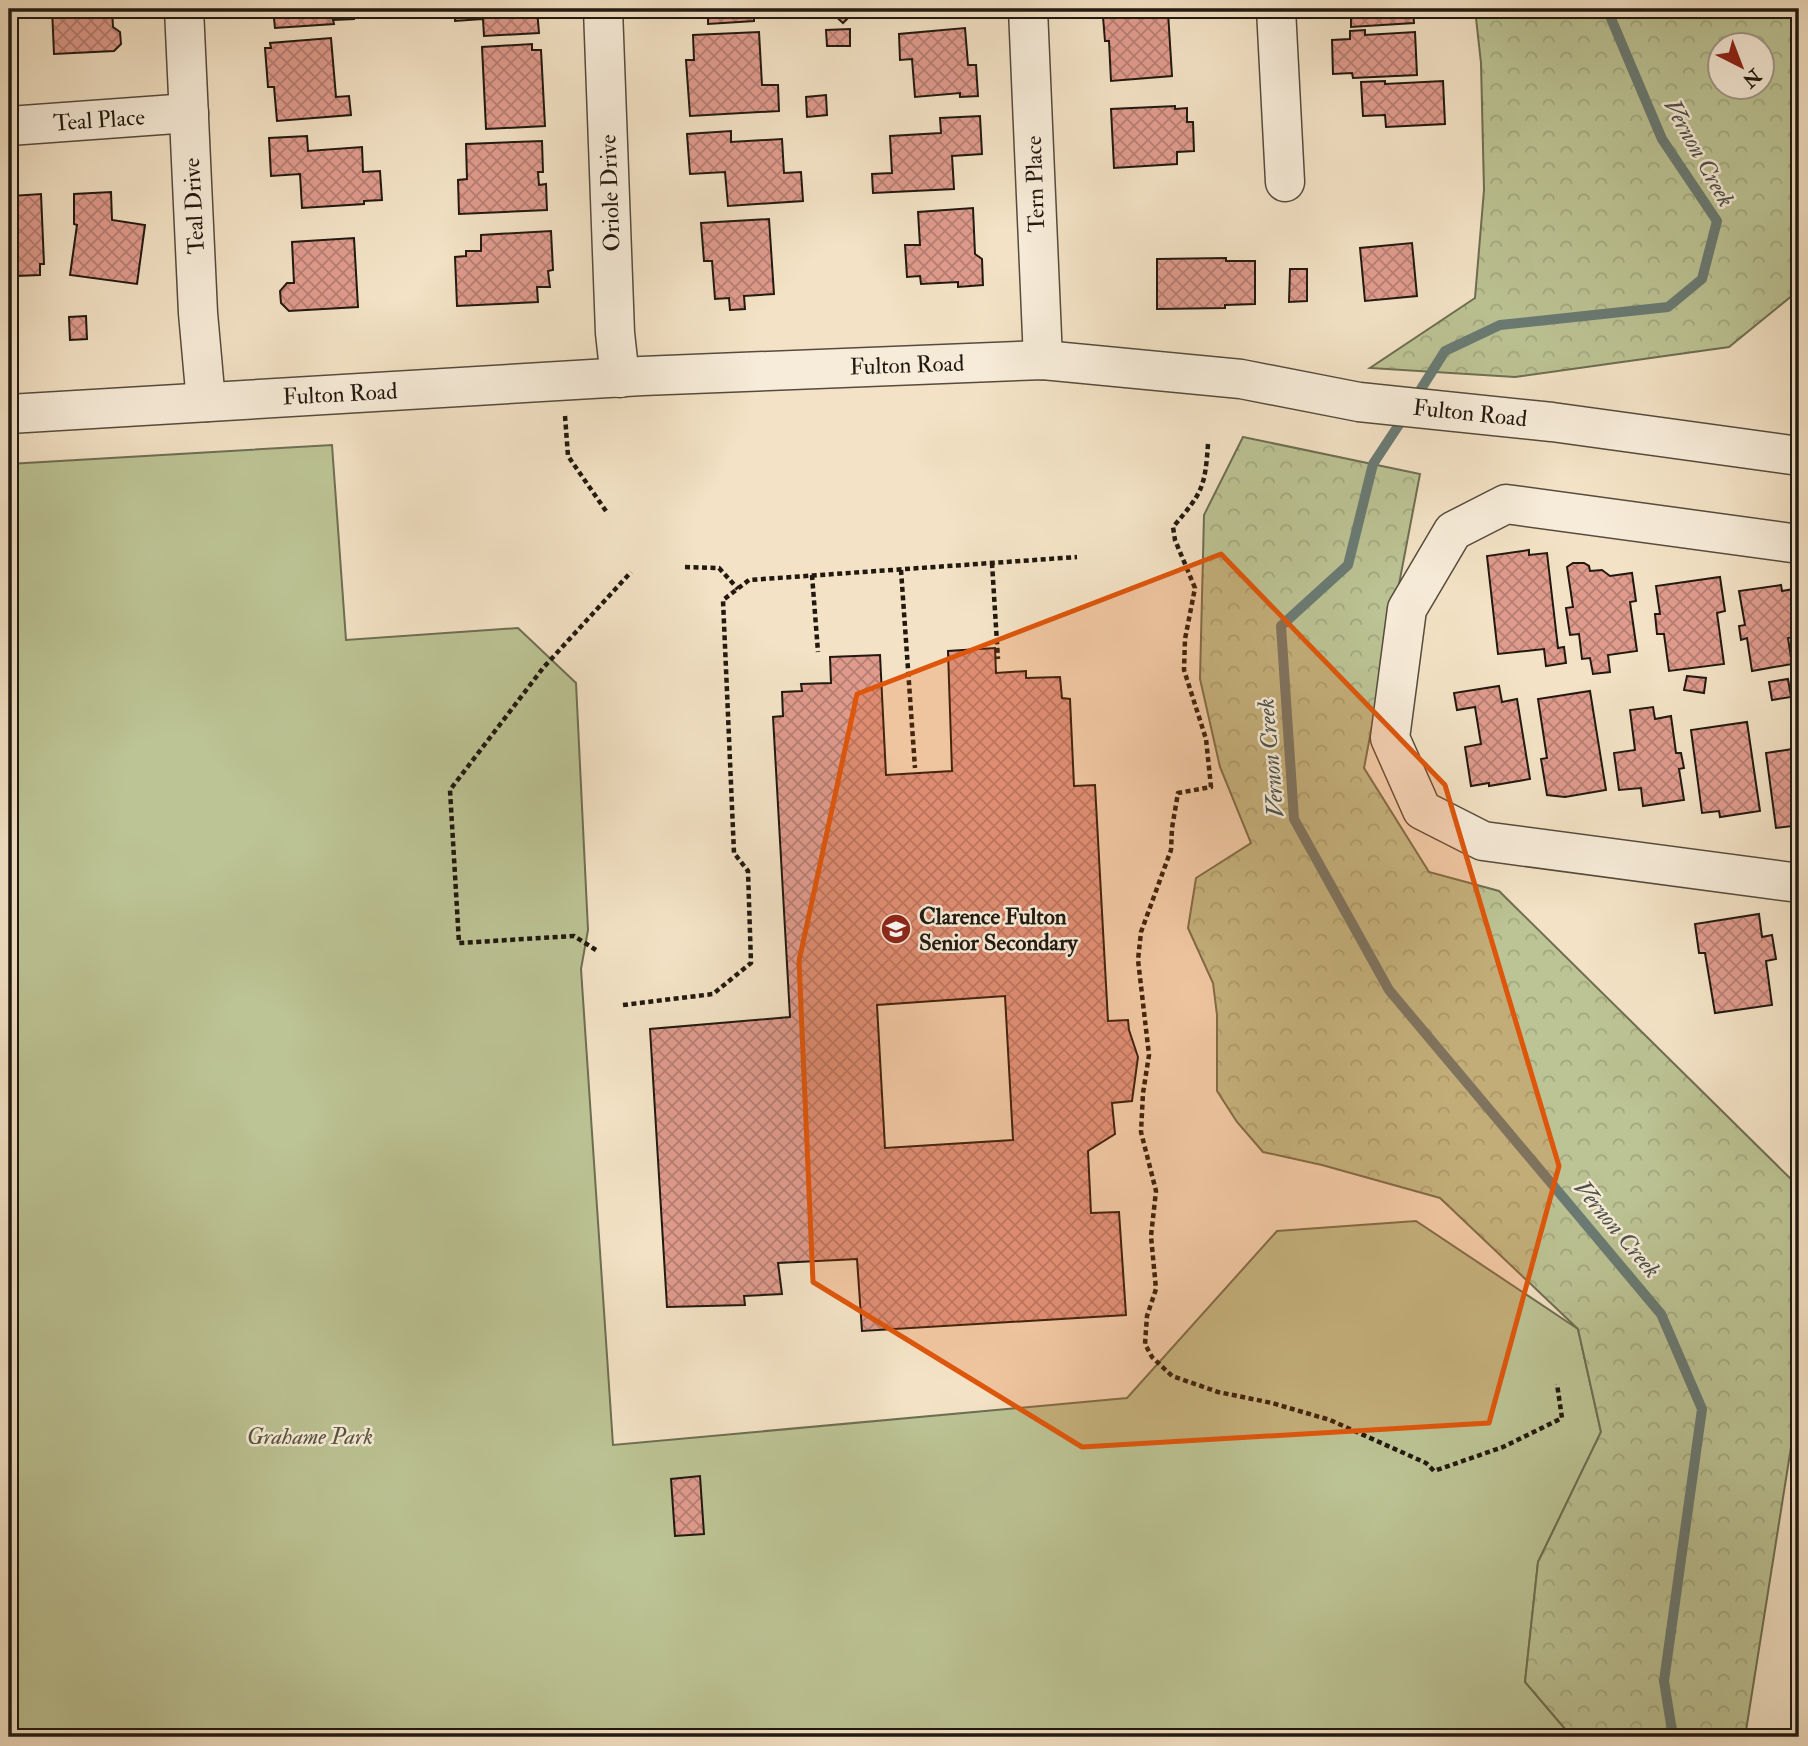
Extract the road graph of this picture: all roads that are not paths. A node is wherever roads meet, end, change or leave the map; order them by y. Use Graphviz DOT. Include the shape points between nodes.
graph roads {
  1 [pos="184,9"];
  2 [pos="603,9"];
  3 [pos="1027,9"];
  4 [pos="1276,9"];
  5 [pos="189,113"];
  6 [pos="9,126"];
  7 [pos="1285,182"];
  8 [pos="1042,360"];
  9 [pos="620,377"];
  10 [pos="206,402"];
  11 [pos="9,414"];
  12 [pos="1799,456"];
  13 [pos="1799,544"];
  14 [pos="1799,883"];
  1 -- 5 [label="street, Teal Drive"];
  2 -- 9 [label="street, Oriole Drive"];
  3 -- 8 [label="street, Tern Place"];
  4 -- 7 [label="street"];
  5 -- 6 [label="street, Teal Place"];
  5 -- 10 [label="street, Teal Drive"];
  8 -- 9 [label="street, Fulton Road"];
  8 -- 12 [label="street, Fulton Road" via="1241,379 1359,402 1552,422"];
  9 -- 10 [label="street, Fulton Road"];
  10 -- 11 [label="street, Fulton Road"];
  13 -- 14 [label="street" via="1506,504 1453,531 1407,609 1390,738 1422,810 1483,841"];
}
